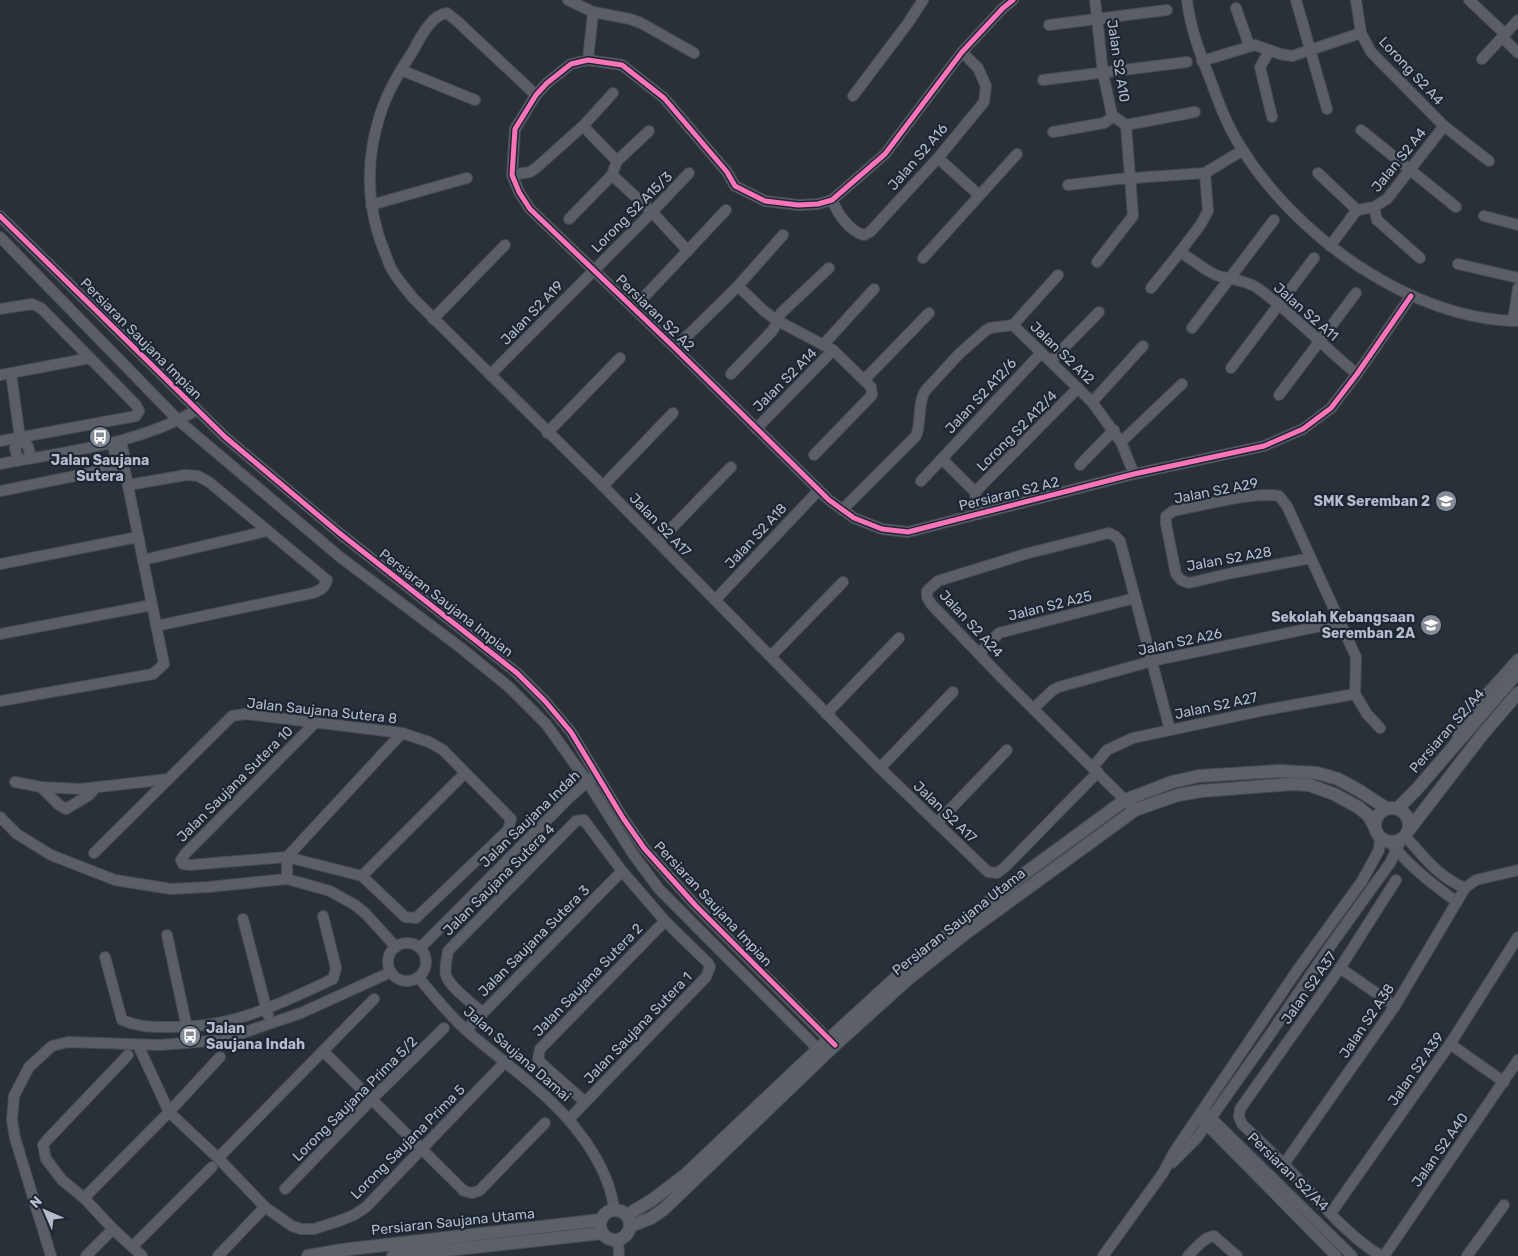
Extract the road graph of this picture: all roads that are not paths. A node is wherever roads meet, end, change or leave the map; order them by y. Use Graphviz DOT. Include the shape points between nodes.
graph roads {
  1 [pos="568,0"];
  2 [pos="923,0"];
  3 [pos="1013,0"];
  4 [pos="1095,0"];
  5 [pos="1187,0"];
  6 [pos="1296,0"];
  7 [pos="1356,0"];
  8 [pos="1469,0"];
  9 [pos="1236,8"];
  10 [pos="1168,10"];
  11 [pos="594,12"];
  12 [pos="1097,18"];
  13 [pos="1518,20"];
  14 [pos="1049,24"];
  15 [pos="1361,33"];
  16 [pos="1504,36"];
  17 [pos="1249,45"];
  18 [pos="1270,50"];
  19 [pos="1310,51"];
  20 [pos="962,52"];
  21 [pos="694,53"];
  22 [pos="1518,53"];
  23 [pos="1482,58"];
  24 [pos="588,60"];
  25 [pos="1202,61"];
  26 [pos="1187,62"];
  27 [pos="401,70"];
  28 [pos="1103,73"];
  29 [pos="1043,80"];
  30 [pos="613,93"];
  31 [pos="536,95"];
  32 [pos="853,96"];
  33 [pos="475,100"];
  34 [pos="1327,109"];
  35 [pos="1195,112"];
  36 [pos="1112,115"];
  37 [pos="1272,117"];
  38 [pos="1126,124"];
  39 [pos="583,126"];
  40 [pos="1444,126"];
  41 [pos="649,130"];
  42 [pos="1360,130"];
  43 [pos="1053,132"];
  44 [pos="1242,150"];
  45 [pos="1018,154"];
  46 [pos="938,158"];
  47 [pos="617,161"];
  48 [pos="1489,161"];
  49 [pos="1411,170"];
  50 [pos="689,173"];
  51 [pos="1205,173"];
  52 [pos="1318,173"];
  53 [pos="512,175"];
  54 [pos="612,175"];
  55 [pos="467,178"];
  56 [pos="1130,178"];
  57 [pos="1068,185"];
  58 [pos="979,196"];
  59 [pos="832,200"];
  60 [pos="371,204"];
  61 [pos="1374,206"];
  62 [pos="1456,207"];
  63 [pos="726,210"];
  64 [pos="1358,210"];
  65 [pos="652,212"];
  66 [pos="0,216"];
  67 [pos="1484,216"];
  68 [pos="569,219"];
  69 [pos="1274,220"];
  70 [pos="1518,225"];
  71 [pos="783,235"];
  72 [pos="0,237"];
  73 [pos="505,245"];
  74 [pos="1330,246"];
  75 [pos="688,251"];
  76 [pos="1180,252"];
  77 [pos="923,258"];
  78 [pos="1314,258"];
  79 [pos="1420,258"];
  80 [pos="1098,262"];
  81 [pos="1458,264"];
  82 [pos="829,268"];
  83 [pos="594,270"];
  84 [pos="1058,275"];
  85 [pos="1229,278"];
  86 [pos="1518,278"];
  87 [pos="738,286"];
  88 [pos="874,288"];
  89 [pos="1151,288"];
  90 [pos="1518,288"];
  91 [pos="1356,293"];
  92 [pos="645,296"];
  93 [pos="1411,296"];
  94 [pos="1279,304"];
  95 [pos="0,309"];
  96 [pos="1099,312"];
  97 [pos="929,313"];
  98 [pos="432,319"];
  99 [pos="778,321"];
  100 [pos="1516,321"];
  101 [pos="1013,325"];
  102 [pos="1192,328"];
  103 [pos="1320,343"];
  104 [pos="823,345"];
  105 [pos="1143,346"];
  106 [pos="675,348"];
  107 [pos="833,350"];
  108 [pos="1041,353"];
  109 [pos="90,358"];
  110 [pos="620,358"];
  111 [pos="1051,362"];
  112 [pos="1231,368"];
  113 [pos="11,373"];
  114 [pos="731,374"];
  115 [pos="1357,374"];
  116 [pos="0,375"];
  117 [pos="490,375"];
  118 [pos="865,380"];
  119 [pos="1182,384"];
  120 [pos="1078,388"];
  121 [pos="1279,396"];
  122 [pos="1092,402"];
  123 [pos="197,410"];
  124 [pos="673,413"];
  125 [pos="179,421"];
  126 [pos="756,429"];
  127 [pos="1114,430"];
  128 [pos="548,433"];
  129 [pos="20,438"];
  130 [pos="0,442"];
  131 [pos="117,442"];
  132 [pos="1121,442"];
  133 [pos="814,455"];
  134 [pos="31,458"];
  135 [pos="942,459"];
  136 [pos="18,460"];
  137 [pos="0,464"];
  138 [pos="1080,465"];
  139 [pos="124,466"];
  140 [pos="731,467"];
  141 [pos="1134,474"];
  142 [pos="921,482"];
  143 [pos="128,485"];
  144 [pos="603,486"];
  145 [pos="0,491"];
  146 [pos="818,491"];
  147 [pos="975,492"];
  148 [pos="842,510"];
  149 [pos="978,514"];
  150 [pos="1166,524"];
  151 [pos="267,531"];
  152 [pos="138,537"];
  153 [pos="658,542"];
  154 [pos="1310,558"];
  155 [pos="143,560"];
  156 [pos="0,564"];
  157 [pos="843,582"];
  158 [pos="1135,598"];
  159 [pos="715,600"];
  160 [pos="152,605"];
  161 [pos="1340,622"];
  162 [pos="156,626"];
  163 [pos="0,634"];
  164 [pos="899,638"];
  165 [pos="980,653"];
  166 [pos="771,656"];
  167 [pos="1518,659"];
  168 [pos="1152,662"];
  169 [pos="1518,672"];
  170 [pos="953,692"];
  171 [pos="1518,693"];
  172 [pos="1355,694"];
  173 [pos="0,701"];
  174 [pos="1034,708"];
  175 [pos="826,714"];
  176 [pos="315,723"];
  177 [pos="1380,728"];
  178 [pos="1170,730"];
  179 [pos="402,733"];
  180 [pos="1456,744"];
  181 [pos="1007,750"];
  182 [pos="880,768"];
  183 [pos="1095,770"];
  184 [pos="465,772"];
  185 [pos="596,774"];
  186 [pos="168,779"];
  187 [pos="587,781"];
  188 [pos="15,782"];
  189 [pos="41,787"];
  190 [pos="96,787"];
  191 [pos="1125,800"];
  192 [pos="1392,808"];
  193 [pos="1135,810"];
  194 [pos="0,817"];
  195 [pos="937,823"];
  196 [pos="1394,838"];
  197 [pos="94,853"];
  198 [pos="287,857"];
  199 [pos="1407,862"];
  200 [pos="1390,863"];
  201 [pos="1518,870"];
  202 [pos="622,871"];
  203 [pos="362,876"];
  204 [pos="287,879"];
  205 [pos="1396,880"];
  206 [pos="1465,888"];
  207 [pos="1457,902"];
  208 [pos="323,916"];
  209 [pos="243,919"];
  210 [pos="665,921"];
  211 [pos="167,935"];
  212 [pos="1518,937"];
  213 [pos="396,947"];
  214 [pos="420,948"];
  215 [pos="105,957"];
  216 [pos="1340,968"];
  217 [pos="391,972"];
  218 [pos="418,977"];
  219 [pos="374,998"];
  220 [pos="1395,1006"];
  221 [pos="266,1010"];
  222 [pos="482,1012"];
  223 [pos="271,1024"];
  224 [pos="188,1028"];
  225 [pos="444,1028"];
  226 [pos="466,1030"];
  227 [pos="832,1042"];
  228 [pos="1450,1044"];
  229 [pos="138,1045"];
  230 [pos="323,1051"];
  231 [pos="822,1052"];
  232 [pos="128,1056"];
  233 [pos="220,1057"];
  234 [pos="1518,1060"];
  235 [pos="506,1061"];
  236 [pos="1504,1082"];
  237 [pos="372,1100"];
  238 [pos="585,1102"];
  239 [pos="169,1112"];
  240 [pos="1204,1117"];
  241 [pos="569,1119"];
  242 [pos="545,1123"];
  243 [pos="1220,1138"];
  244 [pos="1196,1139"];
  245 [pos="421,1150"];
  246 [pos="215,1163"];
  247 [pos="1284,1164"];
  248 [pos="1163,1173"];
  249 [pos="285,1189"];
  250 [pos="84,1198"];
  251 [pos="1504,1205"];
  252 [pos="265,1208"];
  253 [pos="614,1210"];
  254 [pos="1330,1213"];
  255 [pos="629,1220"];
  256 [pos="601,1227"];
  257 [pos="113,1229"];
  258 [pos="618,1240"];
  259 [pos="133,1246"];
  260 [pos="51,1256"];
  261 [pos="86,1256"];
  262 [pos="142,1256"];
  263 [pos="218,1256"];
  264 [pos="308,1256"];
  265 [pos="393,1256"];
  266 [pos="620,1256"];
  267 [pos="1103,1256"];
  268 [pos="1188,1256"];
  269 [pos="1237,1256"];
  270 [pos="1336,1256"];
  271 [pos="1352,1256"];
  272 [pos="1382,1256"];
  273 [pos="1467,1256"];
  1 -- 11 [label="street"];
  2 -- 32 [label="street"];
  3 -- 20 [label="street"];
  4 -- 12 [label="street, Jalan S2 A10"];
  5 -- 25 [label="street"];
  6 -- 19 [label="street"];
  7 -- 15 [label="street"];
  8 -- 16 [label="street"];
  9 -- 17 [label="street"];
  10 -- 12 [label="street"];
  11 -- 21 [label="street" via="641,23"];
  11 -- 24 [label="street"];
  12 -- 14 [label="street"];
  12 -- 28 [label="street, Jalan S2 A10"];
  13 -- 16 [label="street"];
  15 -- 19 [label="street"];
  15 -- 40 [label="street, Lorong S2 A4" via="1371,52"];
  16 -- 22 [label="street"];
  16 -- 23 [label="street"];
  17 -- 18 [label="street" via="1260,45"];
  17 -- 25 [label="street"];
  18 -- 19 [label="street" via="1286,56"];
  18 -- 37 [label="street" via="1260,68"];
  19 -- 34 [label="street"];
  20 -- 46 [label="street, Jalan S2 A16" via="978,68 986,86 984,102"];
  20 -- 59 [label="street" via="885,154"];
  24 -- 31 [label="street, Persiaran S2 A2" via="571,64"];
  24 -- 59 [label="street, Persiaran S2 A2" via="622,65 664,98 727,172 735,186 765,201 798,205"];
  25 -- 44 [label="street"];
  26 -- 28 [label="street"];
  27 -- 31 [label="street, Jalan S2 A17" via="426,28 441,14 447,13"];
  27 -- 33 [label="street"];
  27 -- 60 [label="street, Jalan S2 A17" via="380,114 372,144"];
  28 -- 29 [label="street"];
  28 -- 36 [label="street, Jalan S2 A10"];
  30 -- 39 [label="street"];
  31 -- 53 [label="street, Persiaran S2 A2" via="515,129"];
  35 -- 38 [label="street"];
  36 -- 38 [label="street, Jalan S2 A10"];
  36 -- 43 [label="street" via="1104,124"];
  38 -- 56 [label="street"];
  39 -- 47 [label="street"];
  39 -- 53 [label="street" via="536,168"];
  40 -- 48 [label="street, Lorong S2 A4"];
  40 -- 49 [label="street, Jalan S2 A4"];
  41 -- 47 [label="street"];
  42 -- 49 [label="street"];
  44 -- 51 [label="street"];
  44 -- 74 [label="street" via="1272,190"];
  45 -- 58 [label="street"];
  46 -- 58 [label="street"];
  46 -- 59 [label="street, Jalan S2 A16" via="864,235 857,233 838,214"];
  47 -- 54 [label="street"];
  49 -- 61 [label="street, Jalan S2 A4" via="1387,199"];
  49 -- 62 [label="street"];
  50 -- 65 [label="street, Lorong S2 A15/3"];
  51 -- 56 [label="street"];
  51 -- 76 [label="street" via="1208,211"];
  52 -- 64 [label="street"];
  53 -- 83 [label="street, Persiaran S2 A2" via="530,209"];
  54 -- 65 [label="street"];
  54 -- 68 [label="street"];
  55 -- 60 [label="street"];
  56 -- 57 [label="street"];
  56 -- 80 [label="street" via="1132,219"];
  58 -- 77 [label="street"];
  60 -- 98 [label="street, Jalan S2 A17" via="376,232 392,270"];
  61 -- 64 [label="street, Jalan S2 A4"];
  61 -- 79 [label="street" via="1377,220"];
  63 -- 75 [label="street"];
  64 -- 74 [label="street"];
  65 -- 75 [label="street"];
  65 -- 83 [label="street, Lorong S2 A15/3"];
  66 -- 123 [label="street, Persiaran Saujana Impian"];
  67 -- 70 [label="street"];
  69 -- 85 [label="street"];
  71 -- 87 [label="street"];
  72 -- 125 [label="street, Persiaran Saujana Impian"];
  73 -- 98 [label="street"];
  74 -- 93 [label="street"];
  75 -- 92 [label="street"];
  76 -- 85 [label="street, Jalan S2 A11" via="1216,275"];
  76 -- 89 [label="street"];
  78 -- 94 [label="street"];
  81 -- 86 [label="street"];
  82 -- 99 [label="street" via="781,314"];
  83 -- 106 [label="street, Persiaran S2 A2"];
  83 -- 117 [label="street, Jalan S2 A19"];
  84 -- 101 [label="street"];
  85 -- 94 [label="street, Jalan S2 A11" via="1254,286"];
  85 -- 102 [label="street"];
  87 -- 99 [label="street, Jalan S2 A14"];
  87 -- 106 [label="street"];
  88 -- 104 [label="street"];
  90 -- 100 [label="street"];
  91 -- 103 [label="street"];
  93 -- 100 [label="street" via="1464,315"];
  93 -- 115 [label="street, Persiaran S2 A2"];
  94 -- 103 [label="street, Jalan S2 A11"];
  94 -- 112 [label="street"];
  95 -- 109 [label="street" via="32,304 41,308"];
  96 -- 111 [label="street"];
  97 -- 118 [label="street"];
  98 -- 117 [label="street, Jalan S2 A17"];
  99 -- 104 [label="street, Jalan S2 A14"];
  99 -- 114 [label="street"];
  101 -- 108 [label="street, Jalan S2 A12"];
  101 -- 148 [label="street, Jalan S2 A12" via="990,328 959,354 922,396 916,436"];
  103 -- 115 [label="street, Jalan S2 A11"];
  103 -- 121 [label="street"];
  104 -- 107 [label="street, Jalan S2 A14"];
  105 -- 122 [label="street"];
  106 -- 126 [label="street, Persiaran S2 A2"];
  107 -- 118 [label="street, Jalan S2 A14"];
  107 -- 126 [label="street, Jalan S2 A14"];
  108 -- 111 [label="street, Jalan S2 A12"];
  108 -- 135 [label="street, Jalan S2 A12/6"];
  109 -- 113 [label="street"];
  109 -- 129 [label="street" via="136,405 136,416"];
  110 -- 128 [label="street"];
  111 -- 120 [label="street, Jalan S2 A12"];
  113 -- 116 [label="street"];
  113 -- 129 [label="street"];
  115 -- 141 [label="street, Persiaran S2 A2" via="1331,408 1303,429 1272,443"];
  117 -- 128 [label="street, Jalan S2 A17"];
  118 -- 133 [label="street" via="872,394"];
  119 -- 132 [label="street"];
  120 -- 122 [label="street, Jalan S2 A12"];
  120 -- 147 [label="street, Lorong S2 A12/4"];
  122 -- 127 [label="street, Jalan S2 A12"];
  123 -- 125 [label="street"];
  123 -- 185 [label="street, Persiaran Saujana Impian" via="338,532 517,673 571,732"];
  124 -- 144 [label="street"];
  125 -- 131 [label="street"];
  125 -- 187 [label="street, Persiaran Saujana Impian" via="340,556 509,687 546,724"];
  126 -- 146 [label="street, Persiaran S2 A2"];
  127 -- 132 [label="street, Jalan S2 A12"];
  127 -- 138 [label="street"];
  128 -- 144 [label="street, Jalan S2 A17"];
  129 -- 130 [label="street"];
  129 -- 134 [label="street" via="28,446"];
  129 -- 136 [label="street" via="15,448"];
  131 -- 134 [label="street"];
  131 -- 139 [label="street" via="125,459"];
  132 -- 141 [label="street, Jalan S2 A12"];
  134 -- 136 [label="street"];
  135 -- 142 [label="street, Jalan S2 A12/6"];
  135 -- 147 [label="street"];
  136 -- 137 [label="street"];
  139 -- 143 [label="street"];
  139 -- 145 [label="street"];
  140 -- 153 [label="street"];
  141 -- 149 [label="street, Persiaran S2 A2"];
  143 -- 151 [label="street" via="198,476"];
  143 -- 152 [label="street"];
  144 -- 153 [label="street, Jalan S2 A17"];
  146 -- 148 [label="street, Persiaran S2 A2"];
  146 -- 159 [label="street, Jalan S2 A18"];
  147 -- 149 [label="street"];
  148 -- 149 [label="street, Persiaran S2 A2" via="882,529 908,532"];
  150 -- 154 [label="street, Jalan S2 A28" via="1176,574 1189,583"];
  150 -- 154 [label="street, Jalan S2 A29" via="1166,516 1174,511 1242,498 1279,496"];
  151 -- 155 [label="street"];
  151 -- 162 [label="street" via="327,580 322,589"];
  152 -- 155 [label="street"];
  152 -- 156 [label="street"];
  153 -- 159 [label="street, Jalan S2 A17"];
  154 -- 161 [label="street"];
  155 -- 160 [label="street"];
  157 -- 166 [label="street"];
  158 -- 165 [label="street, Jalan S2 A25" via="999,633"];
  158 -- 165 [label="street, Jalan S2 A24" via="1120,541 1108,533 938,581 927,591 927,598"];
  158 -- 168 [label="street"];
  159 -- 166 [label="street, Jalan S2 A17"];
  160 -- 162 [label="street"];
  160 -- 163 [label="street"];
  161 -- 168 [label="street, Jalan S2 A26"];
  161 -- 172 [label="street" via="1356,657"];
  162 -- 173 [label="street" via="164,664 153,674"];
  164 -- 175 [label="street"];
  165 -- 174 [label="street, Jalan S2 A24"];
  166 -- 175 [label="street, Jalan S2 A17"];
  167 -- 180 [label="street" via="1462,721"];
  168 -- 174 [label="street, Jalan S2 A26" via="1059,687"];
  168 -- 178 [label="street"];
  169 -- 180 [label="main road, Persiaran S2/A4"];
  170 -- 182 [label="street"];
  171 -- 196 [label="main road"];
  172 -- 177 [label="street"];
  172 -- 178 [label="street, Jalan S2 A27"];
  174 -- 183 [label="street, Jalan S2 A24"];
  175 -- 182 [label="street, Jalan S2 A17"];
  176 -- 179 [label="street, Jalan Saujana Sutera 8"];
  176 -- 186 [label="street, Jalan Saujana Sutera 8" via="246,714 232,716"];
  176 -- 198 [label="street, Jalan Saujana Sutera 10" via="181,860 185,865"];
  178 -- 183 [label="street, Jalan S2 A27" via="1117,744 1107,750"];
  179 -- 184 [label="street, Jalan Saujana Sutera 8" via="443,750"];
  179 -- 198 [label="street"];
  180 -- 192 [label="main road, Persiaran S2/A4" via="1417,789"];
  181 -- 195 [label="street"];
  182 -- 195 [label="street, Jalan S2 A17"];
  183 -- 191 [label="street, Jalan S2 A24"];
  183 -- 195 [label="street, Jalan S2 A17" via="997,873 988,872"];
  184 -- 203 [label="street"];
  184 -- 203 [label="street, Jalan Saujana Sutera 8" via="510,820 508,830 416,918 405,918"];
  185 -- 187 [label="street, Jalan Saujana Indah"];
  185 -- 227 [label="street, Persiaran Saujana Impian" via="644,848 696,906"];
  186 -- 190 [label="street"];
  186 -- 197 [label="street, Jalan Saujana Sutera 8"];
  187 -- 214 [label="street, Jalan Saujana Indah"];
  187 -- 231 [label="street, Persiaran Saujana Impian" via="633,854 659,888"];
  188 -- 189 [label="street"];
  189 -- 190 [label="street"];
  189 -- 190 [label="street" via="66,809"];
  191 -- 192 [label="main road, Persiaran Saujana Utama" via="1172,782 1199,776 1317,772 1338,779"];
  191 -- 193 [label="street, Jalan S2 A24"];
  191 -- 227 [label="main road, Persiaran Saujana Utama" via="912,962"];
  192 -- 196 [label="main road, Persiaran S2/A4" via="1377,816"];
  192 -- 196 [label="main road" via="1407,815 1409,820"];
  193 -- 196 [label="main road, Persiaran Saujana Utama" via="1178,795 1201,791 1309,785 1358,807"];
  193 -- 227 [label="main road, Persiaran Saujana Utama" via="931,959"];
  194 -- 204 [label="street" via="17,834 50,855 115,880 171,888"];
  196 -- 199 [label="street"];
  196 -- 200 [label="street"];
  196 -- 206 [label="street" via="1439,874"];
  196 -- 240 [label="street" via="1379,850 1362,881 1296,972"];
  198 -- 203 [label="street"];
  198 -- 204 [label="street"];
  199 -- 200 [label="street" via="1398,860"];
  199 -- 207 [label="street"];
  200 -- 240 [label="street"];
  201 -- 206 [label="street" via="1476,880"];
  202 -- 210 [label="street"];
  202 -- 222 [label="street, Jalan Saujana Sutera 3"];
  202 -- 222 [label="street, Jalan Saujana Sutera 4" via="590,826 584,820 576,821 448,951 446,975"];
  204 -- 213 [label="street" via="330,891 355,905"];
  205 -- 216 [label="street, Jalan S2 A37"];
  206 -- 207 [label="street, Jalan S2 A38"];
  207 -- 220 [label="street, Jalan S2 A38"];
  208 -- 221 [label="street" via="336,968 333,979"];
  209 -- 221 [label="street"];
  210 -- 238 [label="street, Jalan Saujana Sutera 1" via="708,962 710,967 706,977"];
  210 -- 238 [label="street, Jalan Saujana Sutera 2" via="540,1049 538,1059 542,1064"];
  211 -- 224 [label="street"];
  212 -- 228 [label="street, Jalan S2 A39"];
  213 -- 214 [label="street" via="405,943"];
  213 -- 217 [label="street" via="389,956"];
  214 -- 218 [label="street" via="426,963"];
  215 -- 224 [label="street" via="122,1020 137,1026"];
  216 -- 220 [label="street"];
  216 -- 247 [label="street, Jalan S2 A37" via="1240,1109 1242,1124"];
  217 -- 218 [label="street" via="403,981"];
  217 -- 223 [label="street"];
  218 -- 226 [label="street, Jalan Saujana Damai"];
  219 -- 230 [label="street"];
  220 -- 247 [label="street, Jalan S2 A38"];
  221 -- 223 [label="street"];
  221 -- 224 [label="street" via="228,1022"];
  222 -- 226 [label="street, Jalan Saujana Sutera 3"];
  223 -- 229 [label="street" via="222,1040"];
  225 -- 237 [label="street, Lorong Saujana Prima 5/2"];
  226 -- 235 [label="street, Jalan Saujana Damai"];
  227 -- 231 [label="main road, Persiaran Saujana Utama"];
  228 -- 236 [label="street"];
  228 -- 254 [label="street, Jalan S2 A39"];
  229 -- 239 [label="street"];
  229 -- 260 [label="street" via="68,1042 52,1046 29,1067 14,1096 12,1120 15,1138"];
  230 -- 237 [label="street"];
  230 -- 246 [label="street"];
  231 -- 255 [label="main road, Persiaran Saujana Utama" via="664,1209 652,1218"];
  232 -- 250 [label="street" via="43,1145 46,1160 62,1180"];
  233 -- 239 [label="street"];
  234 -- 236 [label="street, Jalan S2 A40"];
  235 -- 241 [label="street, Jalan Saujana Damai"];
  235 -- 245 [label="street, Lorong Saujana Prima 5"];
  236 -- 272 [label="street, Jalan S2 A40"];
  237 -- 245 [label="street"];
  237 -- 249 [label="street, Lorong Saujana Prima 5/2"];
  238 -- 241 [label="street, Jalan Saujana Sutera 1"];
  239 -- 246 [label="street, Lorong Saujana Prima 5"];
  239 -- 250 [label="street"];
  240 -- 243 [label="street, Persiaran S2/A4"];
  240 -- 244 [label="street"];
  240 -- 248 [label="street" via="1174,1152"];
  240 -- 271 [label="street, Persiaran S2/A4"];
  241 -- 253 [label="street, Jalan Saujana Damai" via="598,1161 613,1195"];
  242 -- 245 [label="street" via="479,1191 472,1194 464,1191"];
  243 -- 244 [label="street"];
  243 -- 270 [label="street, Persiaran S2/A4"];
  244 -- 248 [label="street"];
  245 -- 252 [label="street, Lorong Saujana Prima 5" via="366,1207 339,1221 314,1229 301,1229"];
  246 -- 252 [label="street, Lorong Saujana Prima 5"];
  246 -- 259 [label="street"];
  247 -- 254 [label="street"];
  248 -- 267 [label="street"];
  250 -- 257 [label="street"];
  251 -- 273 [label="street"];
  252 -- 263 [label="street"];
  253 -- 255 [label="main road" via="624,1212"];
  253 -- 256 [label="main road" via="606,1213"];
  254 -- 272 [label="street" via="1367,1248"];
  255 -- 258 [label="main road" via="625,1237"];
  256 -- 258 [label="main road" via="609,1239"];
  256 -- 264 [label="main road, Persiaran Saujana Utama" via="342,1250"];
  256 -- 265 [label="main road, Persiaran Saujana Utama"];
  257 -- 259 [label="street"];
  257 -- 261 [label="street"];
  258 -- 266 [label="street"];
  259 -- 262 [label="street"];
  268 -- 269 [label="street" via="1203,1241 1214,1236"];
}
